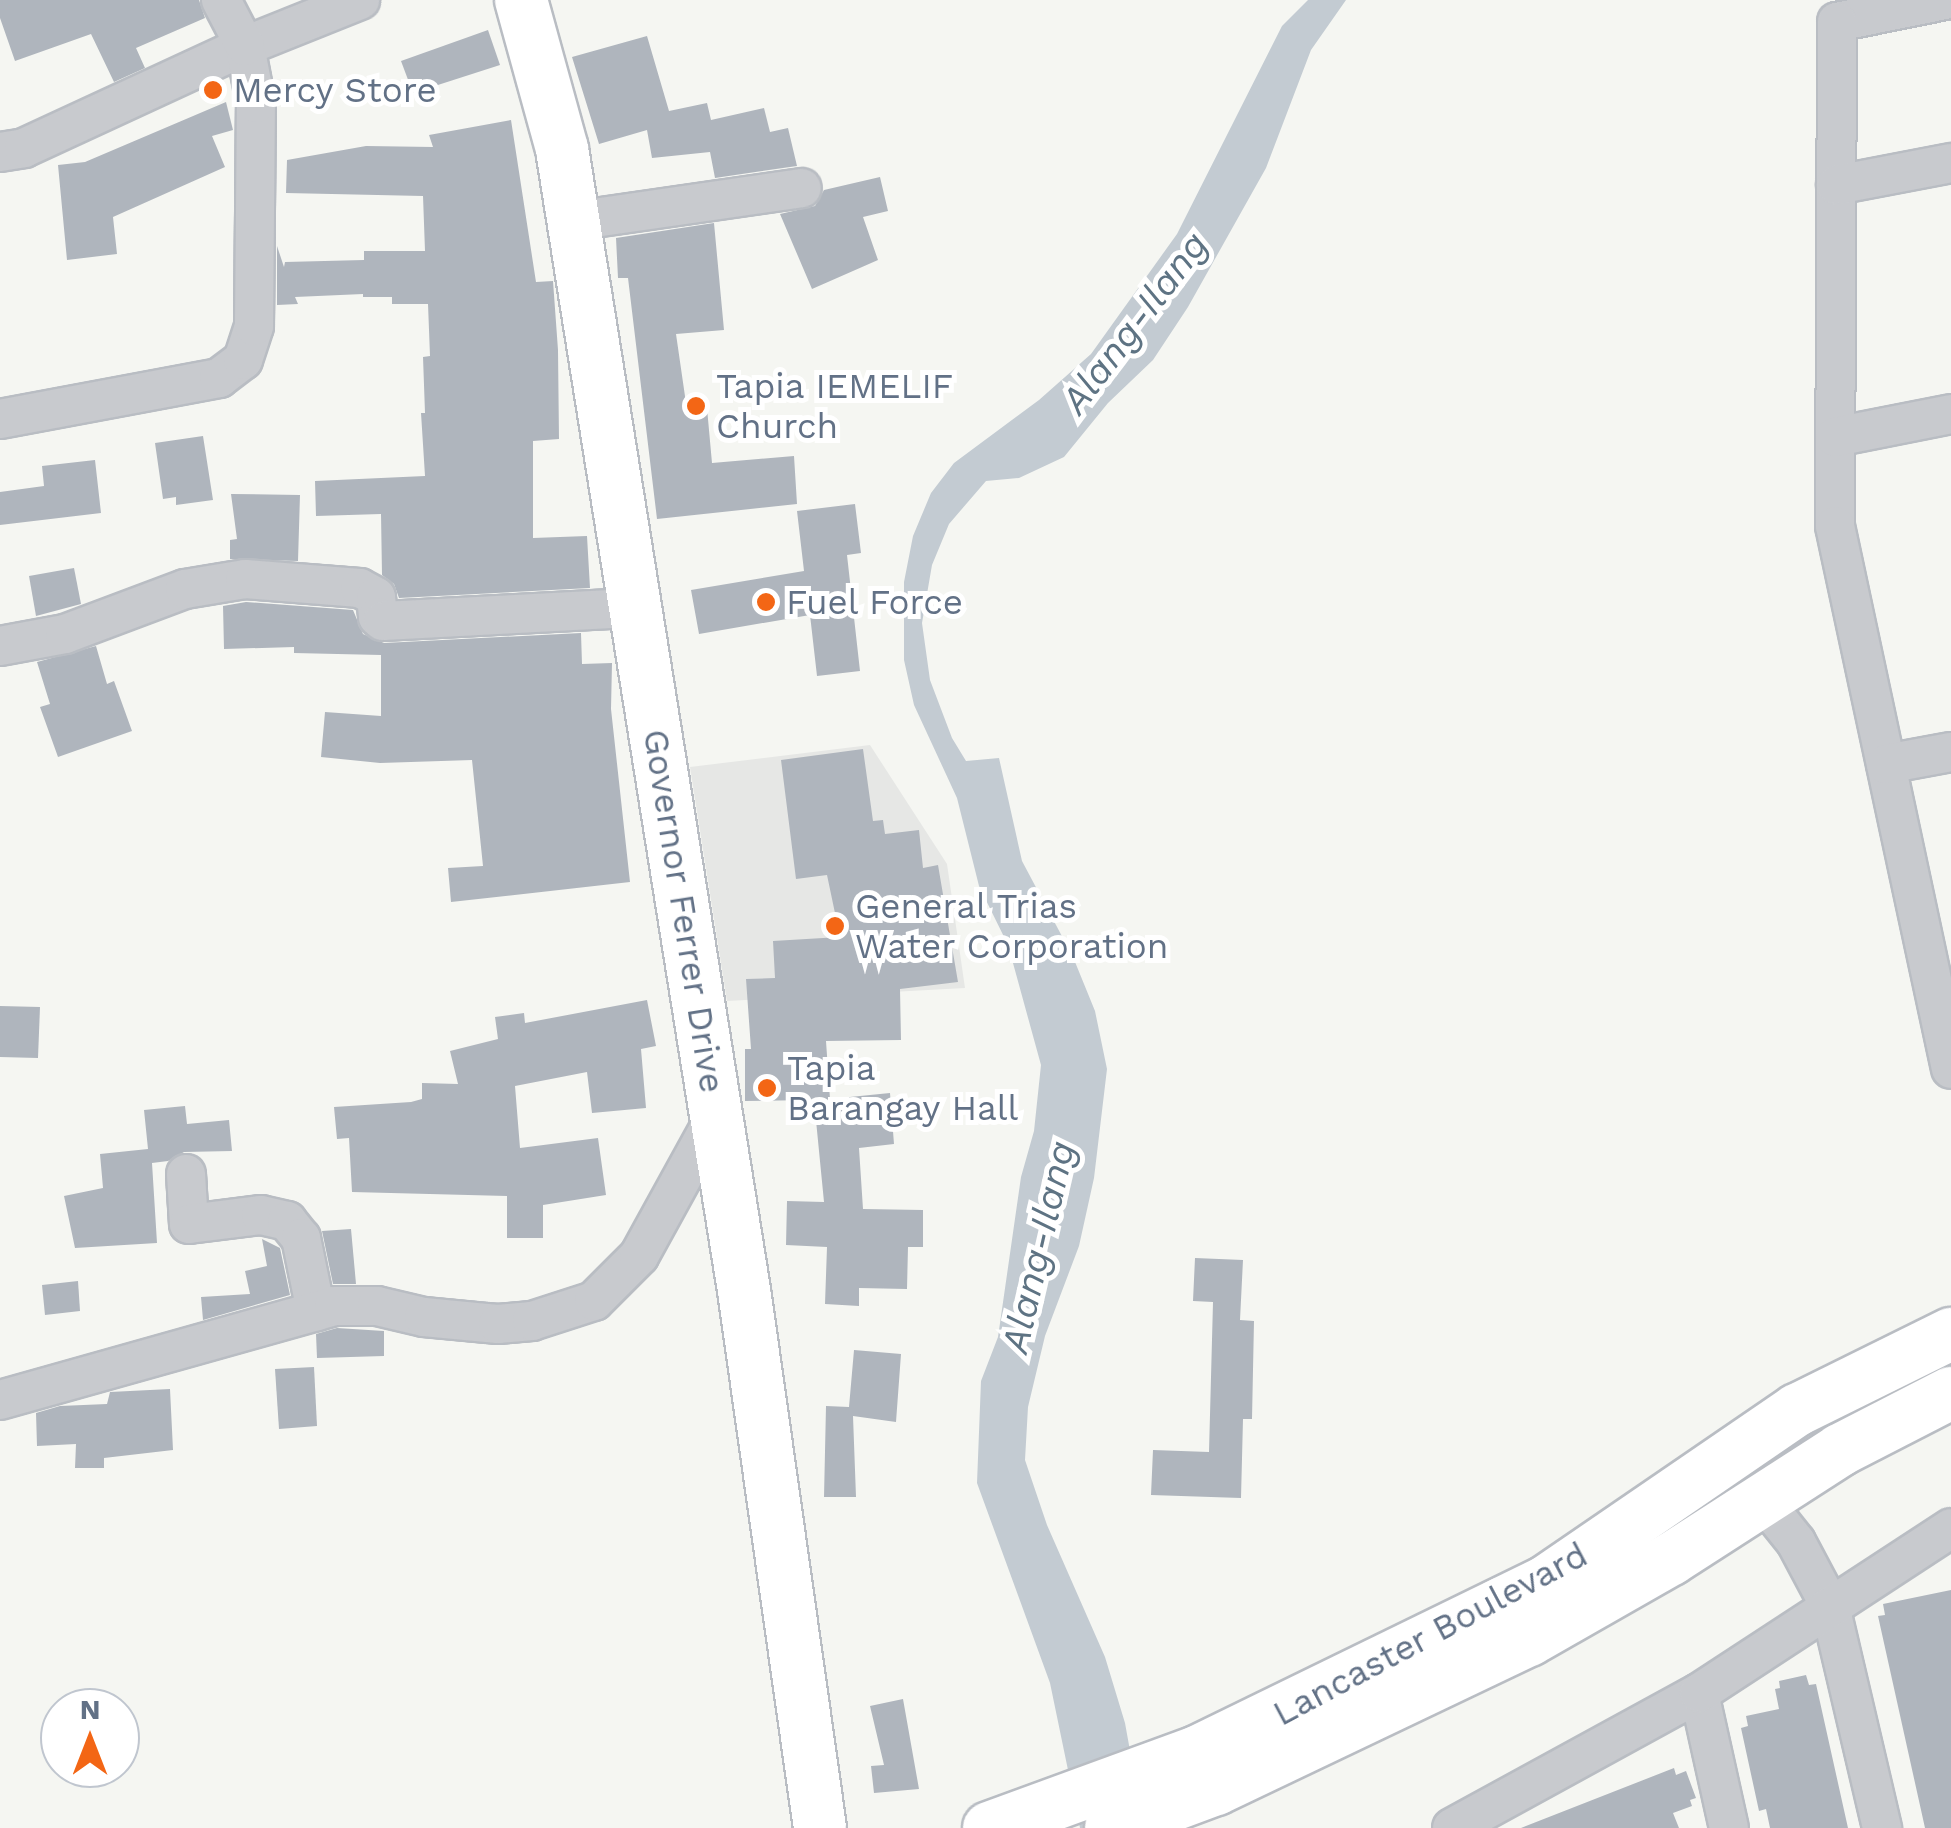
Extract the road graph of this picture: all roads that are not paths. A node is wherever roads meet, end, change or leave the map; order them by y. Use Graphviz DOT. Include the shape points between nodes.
graph roads {
  1 [pos="221,0"];
  2 [pos="360,0"];
  3 [pos="521,0"];
  4 [pos="1945,0"];
  5 [pos="245,46"];
  6 [pos="0,152"];
  7 [pos="1951,162"];
  8 [pos="1836,184"];
  9 [pos="802,188"];
  10 [pos="573,221"];
  11 [pos="1951,414"];
  12 [pos="0,419"];
  13 [pos="1835,437"];
  14 [pos="635,608"];
  15 [pos="0,646"];
  16 [pos="1951,752"];
  17 [pos="1886,764"];
  18 [pos="1944,1004"];
  19 [pos="1951,1070"];
  20 [pos="716,1116"];
  21 [pos="186,1174"];
  22 [pos="316,1311"];
  23 [pos="1951,1334"];
  24 [pos="1951,1393"];
  25 [pos="0,1400"];
  26 [pos="1764,1502"];
  27 [pos="1951,1528"];
  28 [pos="1830,1606"];
  29 [pos="1420,1670"];
  30 [pos="1699,1693"];
  31 [pos="820,1828"];
  32 [pos="989,1828"];
  33 [pos="1112,1828"];
  34 [pos="1452,1828"];
  35 [pos="1729,1828"];
  36 [pos="1882,1828"];
  1 -- 5 [label="street"];
  2 -- 5 [label="street"];
  3 -- 10 [label="main road, Governor Ferrer Drive" via="562,149"];
  4 -- 8 [label="street" via="1837,22"];
  5 -- 6 [label="street" via="24,148"];
  5 -- 12 [label="street" via="256,121 254,326 243,360 219,378"];
  7 -- 8 [label="street"];
  8 -- 13 [label="street"];
  9 -- 10 [label="street"];
  10 -- 14 [label="main road, Governor Ferrer Drive"];
  11 -- 13 [label="street"];
  13 -- 17 [label="street" via="1835,526"];
  14 -- 15 [label="street" via="383,621 376,598 360,588 246,579 185,589 65,634"];
  14 -- 20 [label="main road, Governor Ferrer Drive"];
  16 -- 17 [label="street"];
  17 -- 18 [label="street"];
  18 -- 19 [label="street"];
  20 -- 22 [label="street" via="639,1256 594,1301 532,1321 498,1324 377,1306"];
  20 -- 31 [label="main road, Governor Ferrer Drive"];
  21 -- 22 [label="street" via="189,1224 261,1215 287,1221 301,1238"];
  22 -- 25 [label="street"];
  23 -- 29 [label="main road, Lancaster Boulevard" via="1797,1410"];
  24 -- 26 [label="main road, Lancaster Boulevard" via="1840,1450"];
  26 -- 28 [label="street" via="1796,1542"];
  26 -- 29 [label="main road, Lancaster Boulevard" via="1529,1640"];
  27 -- 28 [label="street"];
  28 -- 30 [label="street"];
  28 -- 36 [label="street"];
  29 -- 32 [label="main road, Lancaster Boulevard"];
  29 -- 33 [label="main road, Lancaster Boulevard" via="1216,1789"];
  30 -- 34 [label="street"];
  30 -- 35 [label="street"];
}
